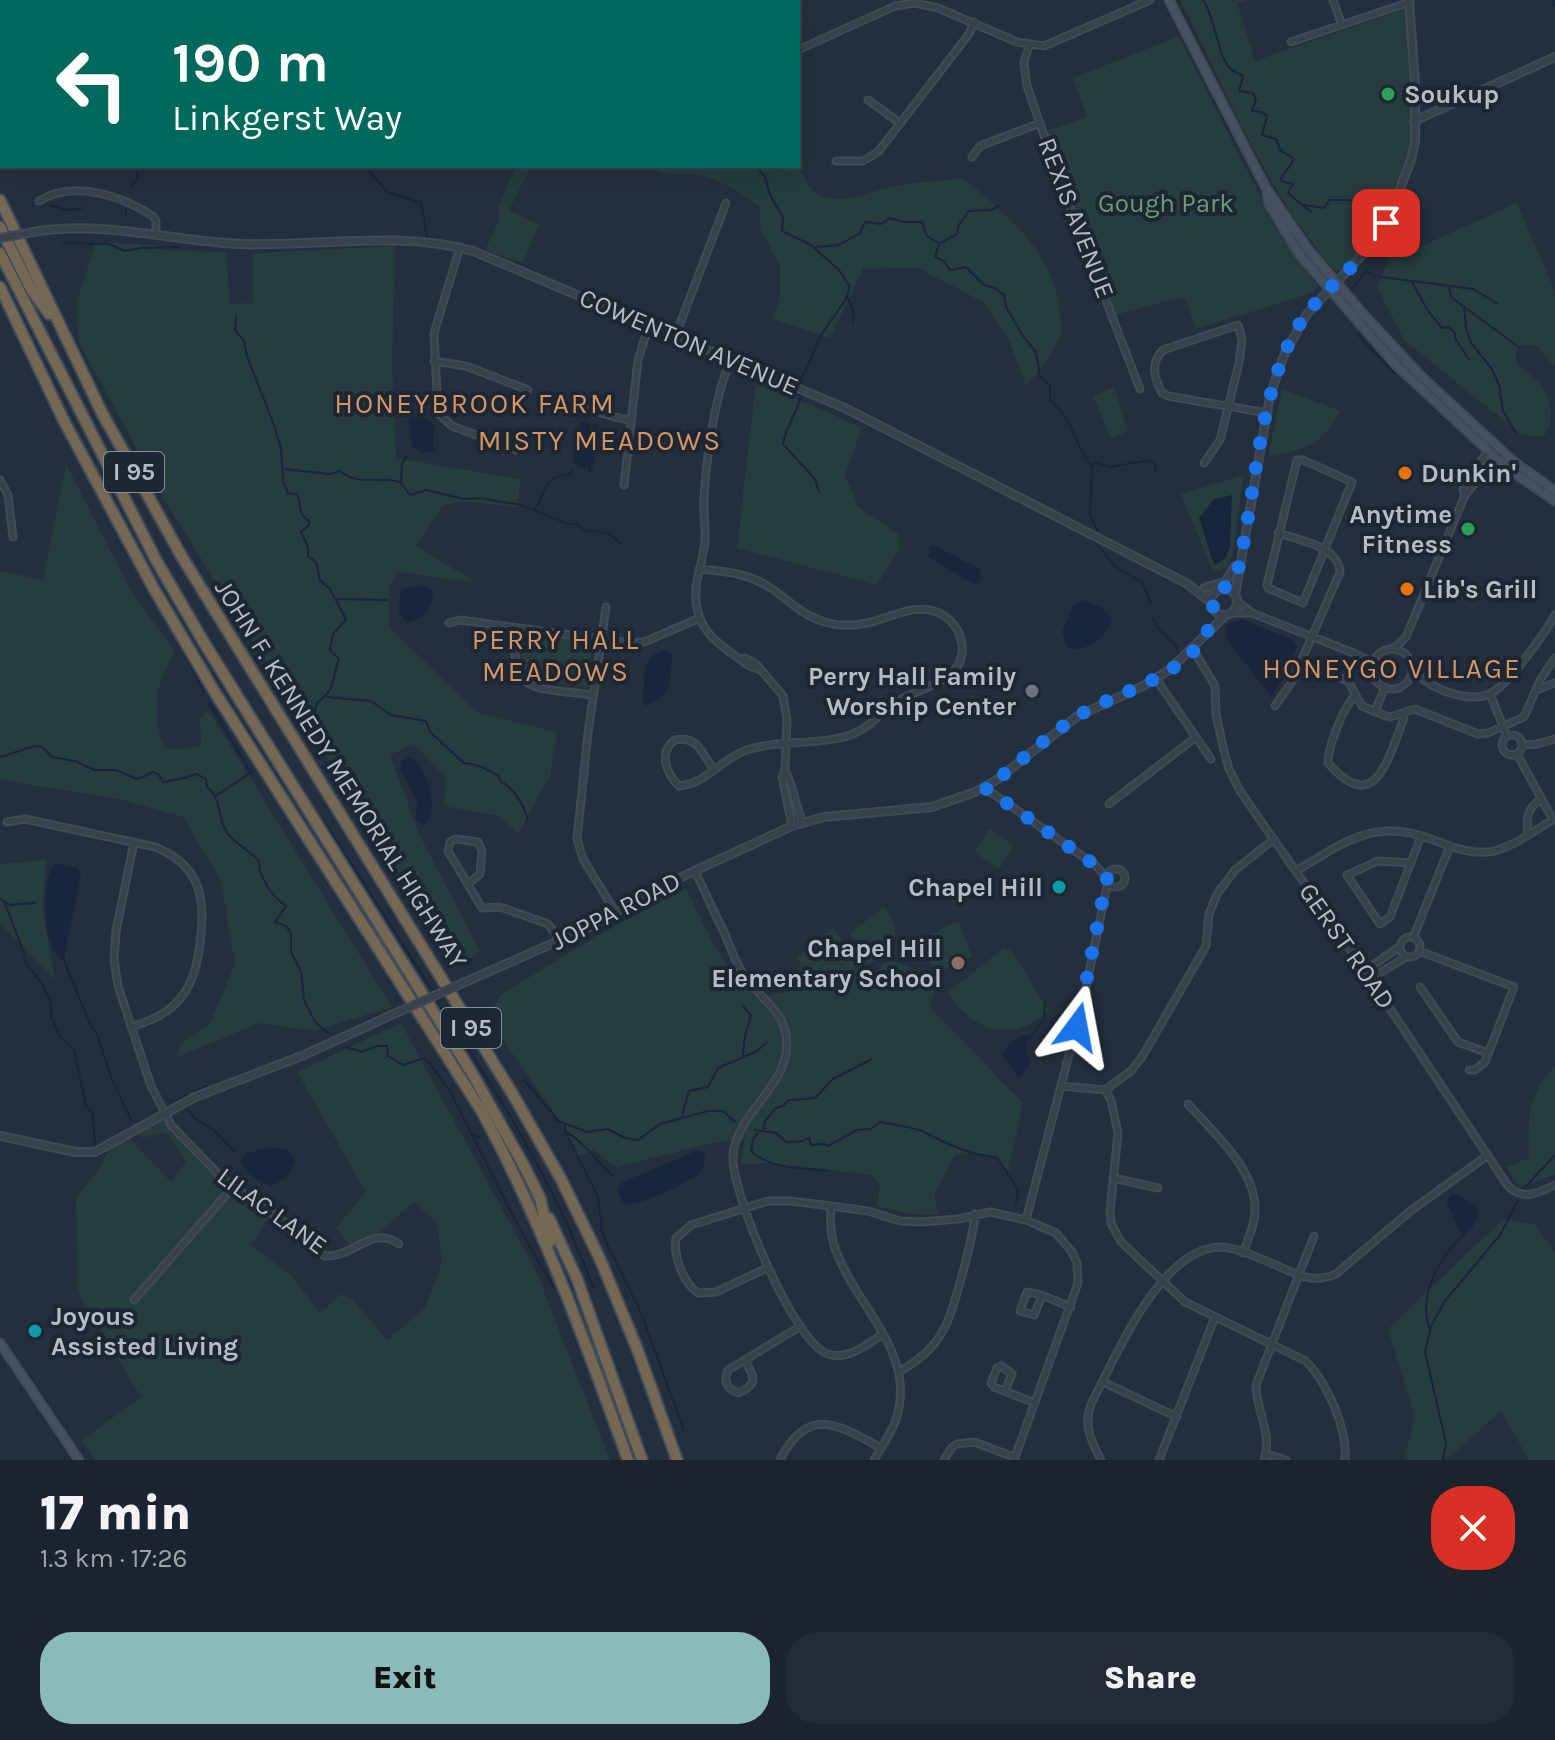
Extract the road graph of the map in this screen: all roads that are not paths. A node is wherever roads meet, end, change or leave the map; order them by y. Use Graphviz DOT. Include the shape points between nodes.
graph roads {
  1 [pos="1150,0"];
  2 [pos="1169,0"];
  3 [pos="1333,0"];
  4 [pos="1410,1"];
  5 [pos="974,22"];
  6 [pos="1343,26"];
  7 [pos="1291,42"];
  8 [pos="1029,46"];
  9 [pos="800,49"];
  10 [pos="1555,57"];
  11 [pos="868,100"];
  12 [pos="1414,121"];
  13 [pos="1040,123"];
  14 [pos="900,124"];
  15 [pos="972,157"];
  16 [pos="836,161"];
  17 [pos="1266,188"];
  18 [pos="0,200"];
  19 [pos="39,201"];
  20 [pos="726,203"];
  21 [pos="0,227"];
  22 [pos="156,234"];
  23 [pos="0,238"];
  24 [pos="460,247"];
  25 [pos="0,253"];
  26 [pos="1336,283"];
  27 [pos="0,287"];
  28 [pos="1329,290"];
  29 [pos="56,320"];
  30 [pos="649,325"];
  31 [pos="675,337"];
  32 [pos="434,361"];
  33 [pos="730,361"];
  34 [pos="1140,389"];
  35 [pos="528,390"];
  36 [pos="1227,406"];
  37 [pos="585,409"];
  38 [pos="1267,413"];
  39 [pos="631,421"];
  40 [pos="1491,448"];
  41 [pos="516,450"];
  42 [pos="1499,455"];
  43 [pos="1204,463"];
  44 [pos="0,480"];
  45 [pos="624,485"];
  46 [pos="1555,491"];
  47 [pos="1465,495"];
  48 [pos="1555,501"];
  49 [pos="1278,533"];
  50 [pos="13,537"];
  51 [pos="1243,550"];
  52 [pos="1325,550"];
  53 [pos="699,569"];
  54 [pos="1236,576"];
  55 [pos="1186,583"];
  56 [pos="1204,588"];
  57 [pos="1221,591"];
  58 [pos="1236,598"];
  59 [pos="1213,606"];
  60 [pos="606,607"];
  61 [pos="1252,613"];
  62 [pos="1229,614"];
  63 [pos="1555,615"];
  64 [pos="700,618"];
  65 [pos="449,623"];
  66 [pos="517,628"];
  67 [pos="1209,629"];
  68 [pos="1313,637"];
  69 [pos="1406,637"];
  70 [pos="601,640"];
  71 [pos="1193,649"];
  72 [pos="1390,649"];
  73 [pos="1356,654"];
  74 [pos="1379,654"];
  75 [pos="1406,655"];
  76 [pos="1555,659"];
  77 [pos="1301,662"];
  78 [pos="1412,668"];
  79 [pos="1373,671"];
  80 [pos="1156,679"];
  81 [pos="1406,683"];
  82 [pos="1425,683"];
  83 [pos="1555,683"];
  84 [pos="1385,687"];
  85 [pos="1535,691"];
  86 [pos="1490,694"];
  87 [pos="593,695"];
  88 [pos="1355,696"];
  89 [pos="1275,706"];
  90 [pos="1375,711"];
  91 [pos="1402,714"];
  92 [pos="1503,726"];
  93 [pos="1507,736"];
  94 [pos="1196,737"];
  95 [pos="1555,739"];
  96 [pos="785,744"];
  97 [pos="1522,745"];
  98 [pos="1517,754"];
  99 [pos="1211,759"];
  100 [pos="713,768"];
  101 [pos="785,771"];
  102 [pos="985,788"];
  103 [pos="1541,799"];
  104 [pos="1109,804"];
  105 [pos="1554,820"];
  106 [pos="7,822"];
  107 [pos="802,822"];
  108 [pos="792,826"];
  109 [pos="1528,834"];
  110 [pos="1421,836"];
  111 [pos="1274,839"];
  112 [pos="134,842"];
  113 [pos="1450,846"];
  114 [pos="1411,863"];
  115 [pos="1095,865"];
  116 [pos="1112,870"];
  117 [pos="695,871"];
  118 [pos="1296,871"];
  119 [pos="1108,880"];
  120 [pos="468,884"];
  121 [pos="1115,887"];
  122 [pos="1105,898"];
  123 [pos="616,913"];
  124 [pos="1413,938"];
  125 [pos="560,940"];
  126 [pos="1400,946"];
  127 [pos="1419,951"];
  128 [pos="1406,957"];
  129 [pos="1365,971"];
  130 [pos="1370,979"];
  131 [pos="1420,987"];
  132 [pos="131,1027"];
  133 [pos="1488,1053"];
  134 [pos="1469,1070"];
  135 [pos="1062,1086"];
  136 [pos="1105,1090"];
  137 [pos="1188,1104"];
  138 [pos="165,1112"];
  139 [pos="0,1136"];
  140 [pos="1488,1155"];
  141 [pos="1113,1178"];
  142 [pos="1555,1185"];
  143 [pos="233,1187"];
  144 [pos="1158,1188"];
  145 [pos="540,1198"];
  146 [pos="831,1206"];
  147 [pos="745,1207"];
  148 [pos="975,1214"];
  149 [pos="1026,1220"];
  150 [pos="1314,1236"];
  151 [pos="399,1244"];
  152 [pos="1243,1253"];
  153 [pos="767,1268"];
  154 [pos="556,1269"];
  155 [pos="1298,1275"];
  156 [pos="1162,1280"];
  157 [pos="1042,1296"];
  158 [pos="134,1300"];
  159 [pos="1071,1307"];
  160 [pos="1215,1317"];
  161 [pos="801,1326"];
  162 [pos="883,1334"];
  163 [pos="0,1343"];
  164 [pos="1272,1343"];
  165 [pos="745,1360"];
  166 [pos="900,1371"];
  167 [pos="1103,1382"];
  168 [pos="1005,1391"];
  169 [pos="1035,1403"];
  170 [pos="1177,1417"];
  171 [pos="881,1448"];
  172 [pos="1265,1457"];
  173 [pos="1012,1459"];
  174 [pos="79,1460"];
  175 [pos="628,1460"];
  176 [pos="642,1460"];
  177 [pos="677,1460"];
  178 [pos="780,1460"];
  179 [pos="874,1460"];
  180 [pos="944,1460"];
  181 [pos="1101,1460"];
  182 [pos="1159,1460"];
  183 [pos="1286,1460"];
  184 [pos="1345,1460"];
  1 -- 8 [label="street" via="1044,46"];
  2 -- 17 [label="main road"];
  3 -- 6 [label="street"];
  4 -- 6 [label="street"];
  4 -- 12 [label="street, JOPPA ROAD"];
  5 -- 8 [label="street"];
  5 -- 9 [label="street" via="908,3"];
  5 -- 14 [label="street"];
  6 -- 7 [label="street"];
  8 -- 13 [label="street, REXIS AVENUE" via="1024,75"];
  10 -- 12 [label="street"];
  11 -- 14 [label="street"];
  12 -- 26 [label="street, JOPPA ROAD" via="1413,150 1386,223"];
  13 -- 15 [label="street" via="980,146"];
  13 -- 34 [label="street, REXIS AVENUE"];
  14 -- 16 [label="street" via="870,158"];
  17 -- 26 [label="main road"];
  17 -- 28 [label="main road" via="1282,229"];
  18 -- 29 [label="highway, JOHN F. KENNEDY MEMORIAL HIGHWAY / I 95"];
  19 -- 22 [label="street" via="70,190 108,197 154,217"];
  20 -- 31 [label="street"];
  21 -- 29 [label="highway" via="31,289"];
  22 -- 23 [label="street, COWENTON AVENUE, bridge" via="91,226"];
  22 -- 24 [label="street, COWENTON AVENUE" via="238,244 379,239"];
  24 -- 30 [label="street, COWENTON AVENUE"];
  24 -- 32 [label="street" via="435,326"];
  25 -- 145 [label="highway" via="156,560 473,1075"];
  26 -- 28 [label="street, JOPPA ROAD"];
  26 -- 40 [label="main road"];
  27 -- 154 [label="highway, I 95" via="154,589 481,1110"];
  28 -- 38 [label="street, JOPPA ROAD" via="1290,340"];
  28 -- 40 [label="main road" via="1415,385"];
  29 -- 177 [label="highway, JOHN F. KENNEDY MEMORIAL HIGHWAY / I 95" via="182,557 561,1179 620,1305"];
  30 -- 31 [label="street, COWENTON AVENUE"];
  30 -- 39 [label="street" via="639,354"];
  31 -- 33 [label="street, COWENTON AVENUE"];
  32 -- 35 [label="street" via="466,366"];
  32 -- 41 [label="street" via="435,402 443,420"];
  33 -- 53 [label="street" via="715,407"];
  33 -- 55 [label="street, COWENTON AVENUE" via="857,414"];
  36 -- 36 [label="street" via="1243,347 1238,325 1160,353 1154,367 1164,395"];
  36 -- 38 [label="street"];
  36 -- 43 [label="street" via="1220,440"];
  37 -- 39 [label="street"];
  38 -- 51 [label="street, JOPPA ROAD"];
  39 -- 45 [label="street"];
  40 -- 42 [label="main road"];
  40 -- 47 [label="street" via="1470,476"];
  42 -- 46 [label="main road"];
  42 -- 47 [label="street"];
  42 -- 48 [label="main road"];
  44 -- 50 [label="street" via="8,495"];
  47 -- 69 [label="street"];
  49 -- 52 [label="street"];
  49 -- 52 [label="street" via="1267,586 1303,603"];
  49 -- 52 [label="street" via="1295,462 1303,460 1352,482"];
  51 -- 54 [label="street, JOPPA ROAD"];
  51 -- 56 [label="street" via="1228,579"];
  52 -- 68 [label="street" via="1336,557 1340,572"];
  53 -- 64 [label="street" via="695,592"];
  53 -- 96 [label="street" via="752,577 826,623 866,624 918,609 940,613 959,634 962,656 943,681 894,704 861,731"];
  54 -- 57 [label="street, JOPPA ROAD"];
  54 -- 58 [label="street, JOPPA ROAD"];
  55 -- 56 [label="street, COWENTON AVENUE"];
  55 -- 59 [label="street, COWENTON AVENUE"];
  56 -- 57 [label="street, COWENTON AVENUE"];
  57 -- 58 [label="street"];
  57 -- 59 [label="street, JOPPA ROAD"];
  58 -- 61 [label="street"];
  58 -- 62 [label="street, JOPPA ROAD"];
  59 -- 62 [label="street"];
  59 -- 67 [label="street, JOPPA ROAD"];
  60 -- 70 [label="street"];
  61 -- 62 [label="street"];
  61 -- 68 [label="street"];
  62 -- 67 [label="street, JOPPA ROAD"];
  63 -- 86 [label="street"];
  64 -- 70 [label="street" via="644,642"];
  64 -- 96 [label="street" via="714,640 775,684 783,696"];
  65 -- 66 [label="street"];
  66 -- 70 [label="street"];
  66 -- 87 [label="street" via="514,662 525,681"];
  67 -- 71 [label="street, JOPPA ROAD"];
  68 -- 73 [label="street"];
  68 -- 77 [label="street"];
  69 -- 72 [label="street"];
  69 -- 75 [label="street"];
  70 -- 87 [label="street"];
  71 -- 80 [label="street, JOPPA ROAD"];
  71 -- 111 [label="street, GERST ROAD" via="1215,686 1229,769"];
  72 -- 74 [label="street"];
  72 -- 75 [label="street"];
  73 -- 74 [label="street"];
  73 -- 79 [label="street"];
  74 -- 79 [label="street"];
  75 -- 78 [label="street"];
  76 -- 85 [label="street"];
  77 -- 88 [label="street" via="1348,681"];
  77 -- 89 [label="street"];
  78 -- 81 [label="street"];
  78 -- 82 [label="street"];
  79 -- 84 [label="street"];
  80 -- 94 [label="street"];
  80 -- 102 [label="street, JOPPA ROAD" via="1076,717"];
  81 -- 82 [label="street"];
  81 -- 84 [label="street"];
  82 -- 86 [label="street" via="1465,697"];
  83 -- 85 [label="street"];
  84 -- 90 [label="street"];
  85 -- 92 [label="street" via="1524,717"];
  86 -- 92 [label="street"];
  87 -- 123 [label="street" via="578,846"];
  88 -- 90 [label="street"];
  88 -- 91 [label="street" via="1328,763 1356,786 1382,775"];
  90 -- 91 [label="street" via="1390,717"];
  91 -- 92 [label="street" via="1415,709 1478,734"];
  92 -- 93 [label="street"];
  93 -- 97 [label="street" via="1517,736"];
  93 -- 98 [label="street" via="1502,750"];
  94 -- 99 [label="street"];
  94 -- 104 [label="street"];
  95 -- 97 [label="street"];
  96 -- 100 [label="street" via="744,751"];
  96 -- 101 [label="street"];
  97 -- 98 [label="street"];
  98 -- 103 [label="street"];
  100 -- 100 [label="street" via="690,739 675,740 666,749 665,761 679,786"];
  101 -- 107 [label="street"];
  101 -- 108 [label="street"];
  102 -- 107 [label="street, JOPPA ROAD" via="943,805"];
  102 -- 115 [label="street"];
  103 -- 105 [label="street"];
  103 -- 109 [label="street" via="1528,812"];
  105 -- 109 [label="street"];
  106 -- 112 [label="street" via="25,819"];
  107 -- 108 [label="street, JOPPA ROAD"];
  108 -- 117 [label="street, JOPPA ROAD"];
  109 -- 113 [label="street" via="1495,851"];
  110 -- 113 [label="street"];
  110 -- 114 [label="street"];
  110 -- 118 [label="street" via="1389,830 1361,834"];
  111 -- 118 [label="street, GERST ROAD"];
  111 -- 136 [label="street" via="1223,884 1211,907 1206,946 1142,1057"];
  112 -- 132 [label="street, LILAC LANE" via="114,945 118,986"];
  112 -- 132 [label="street" via="162,849 185,866 199,889 204,915 197,967 184,993 167,1011"];
  113 -- 124 [label="street"];
  114 -- 114 [label="street" via="1390,917 1380,924 1347,875 1378,861"];
  115 -- 116 [label="street"];
  115 -- 119 [label="street"];
  116 -- 119 [label="street"];
  116 -- 121 [label="street" via="1124,876 1123,884"];
  117 -- 123 [label="street, JOPPA ROAD"];
  117 -- 147 [label="street" via="744,975 779,1016 787,1038 779,1074 735,1145 733,1168"];
  118 -- 129 [label="street, GERST ROAD"];
  119 -- 121 [label="street"];
  119 -- 122 [label="street"];
  120 -- 120 [label="street" via="448,851 455,839 478,842 482,851 480,874"];
  120 -- 125 [label="street" via="482,908 500,907 548,924"];
  121 -- 122 [label="street"];
  122 -- 135 [label="street"];
  123 -- 125 [label="street, JOPPA ROAD"];
  124 -- 126 [label="street" via="1405,938"];
  124 -- 127 [label="street"];
  125 -- 138 [label="street, JOPPA ROAD, bridge"];
  126 -- 128 [label="street"];
  126 -- 129 [label="street"];
  127 -- 128 [label="street"];
  127 -- 133 [label="street" via="1514,987"];
  128 -- 130 [label="street"];
  129 -- 130 [label="street, GERST ROAD"];
  130 -- 140 [label="street, GERST ROAD"];
  131 -- 133 [label="street" via="1458,1042"];
  132 -- 138 [label="street, LILAC LANE"];
  133 -- 134 [label="street" via="1481,1066"];
  135 -- 136 [label="street"];
  135 -- 149 [label="street"];
  136 -- 141 [label="street" via="1118,1133"];
  137 -- 152 [label="street" via="1233,1156 1251,1186 1255,1210"];
  138 -- 139 [label="street, JOPPA ROAD" via="90,1153"];
  138 -- 143 [label="street, LILAC LANE" via="171,1125"];
  140 -- 142 [label="street, GERST ROAD" via="1517,1193 1527,1195"];
  140 -- 155 [label="street" via="1336,1274 1314,1280"];
  141 -- 144 [label="street"];
  141 -- 156 [label="street" via="1111,1223 1116,1235"];
  143 -- 151 [label="street, LILAC LANE" via="325,1256 380,1237"];
  143 -- 158 [label="street"];
  145 -- 154 [label="highway"];
  145 -- 176 [label="highway" via="577,1279"];
  146 -- 147 [label="street" via="768,1201"];
  146 -- 148 [label="street" via="900,1221"];
  146 -- 162 [label="street" via="833,1246"];
  147 -- 153 [label="street"];
  147 -- 153 [label="street" via="685,1228 676,1238 676,1253 688,1284 703,1294"];
  148 -- 149 [label="street"];
  148 -- 166 [label="street" via="947,1327 928,1352"];
  149 -- 159 [label="street" via="1056,1233 1072,1252 1078,1283"];
  150 -- 155 [label="street"];
  152 -- 155 [label="street"];
  152 -- 156 [label="street" via="1218,1247 1203,1250"];
  153 -- 161 [label="street"];
  154 -- 175 [label="highway, I 95"];
  155 -- 164 [label="street"];
  156 -- 160 [label="street" via="1185,1302"];
  156 -- 167 [label="street"];
  157 -- 157 [label="street" via="1027,1292 1020,1311 1034,1315"];
  157 -- 159 [label="street"];
  159 -- 169 [label="street"];
  160 -- 164 [label="street"];
  160 -- 170 [label="street"];
  161 -- 162 [label="street" via="818,1349 837,1356"];
  161 -- 165 [label="street"];
  162 -- 166 [label="street"];
  163 -- 174 [label="main road"];
  164 -- 172 [label="street" via="1256,1385 1266,1427"];
  164 -- 184 [label="street" via="1306,1361 1318,1374 1343,1433"];
  165 -- 165 [label="street" via="726,1375 733,1392 753,1382"];
  166 -- 171 [label="street" via="897,1414"];
  167 -- 170 [label="street"];
  167 -- 181 [label="street" via="1087,1414 1090,1438"];
  168 -- 168 [label="street" via="991,1383 1001,1366 1012,1374"];
  168 -- 169 [label="street"];
  169 -- 173 [label="street"];
  170 -- 182 [label="street"];
  171 -- 178 [label="street" via="843,1427 819,1423 800,1433"];
  171 -- 179 [label="street"];
  172 -- 183 [label="street"];
  173 -- 180 [label="street" via="968,1442 952,1447"];
}
